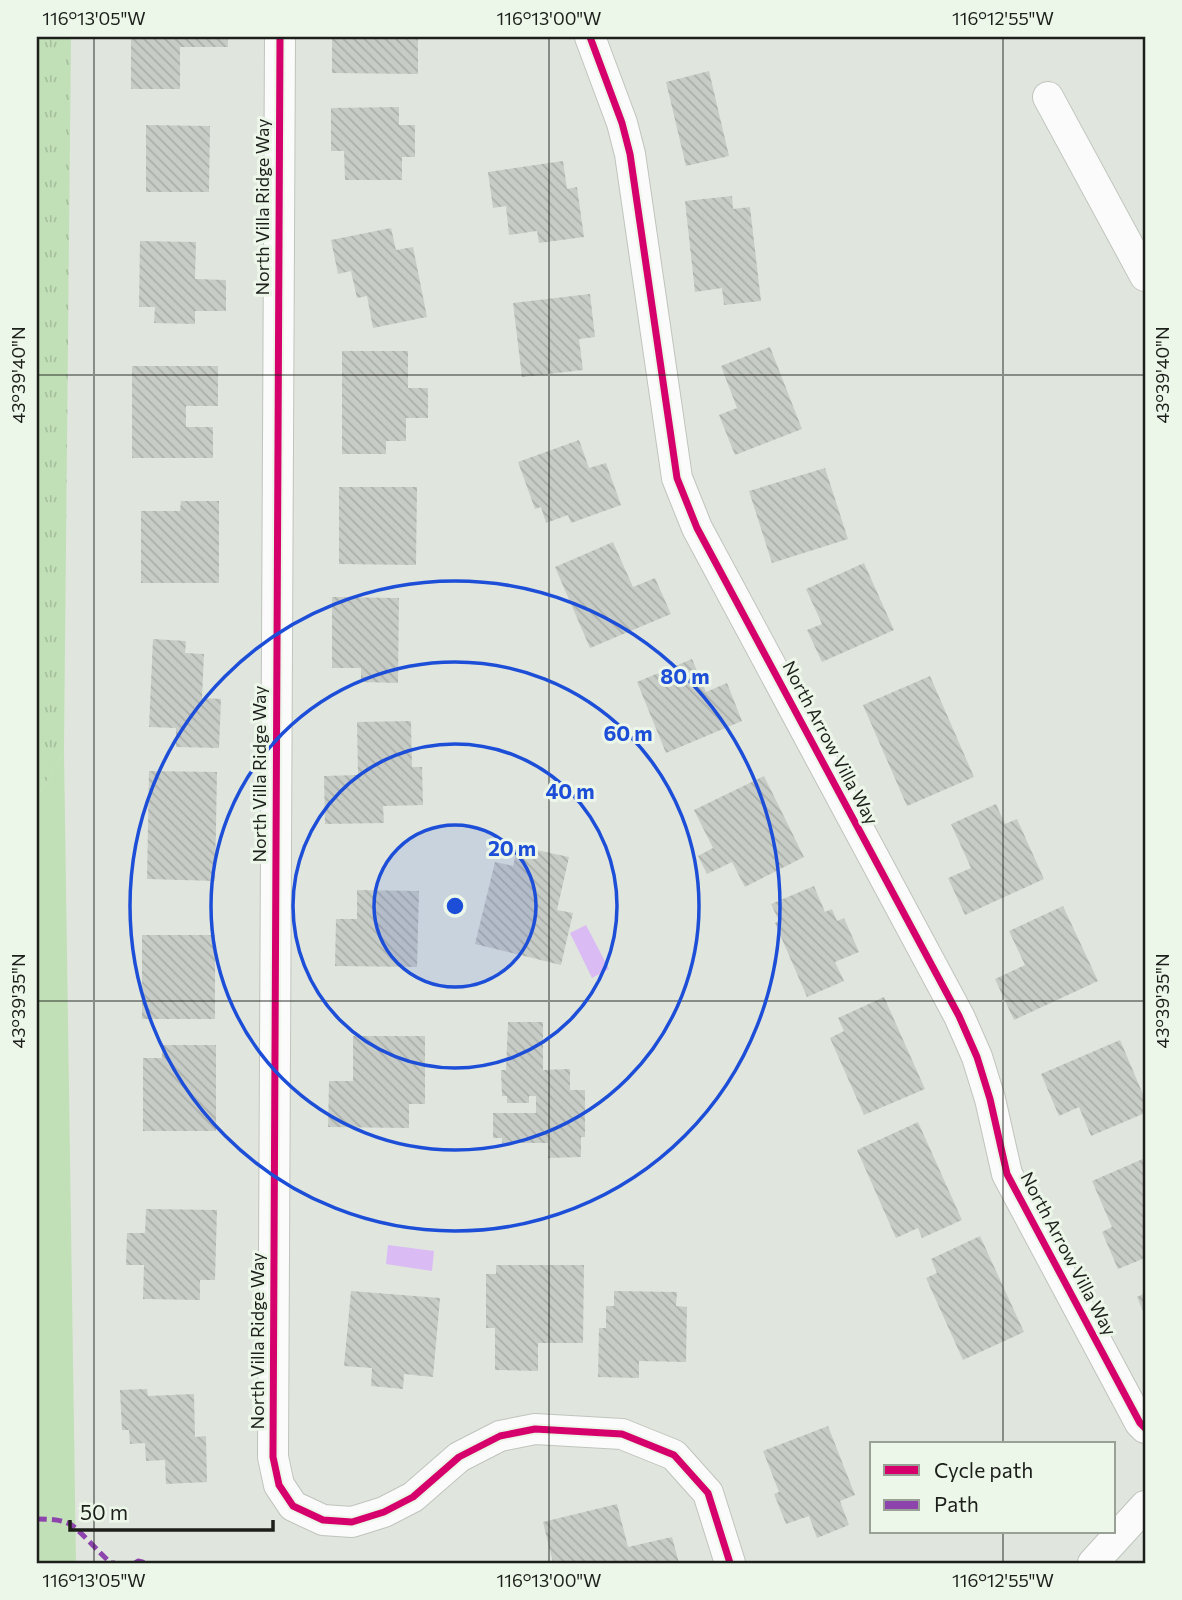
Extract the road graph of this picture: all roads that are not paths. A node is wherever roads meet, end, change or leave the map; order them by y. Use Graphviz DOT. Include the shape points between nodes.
graph roads {
  1 [pos="280,37"];
  2 [pos="590,37"];
  3 [pos="1048,97"];
  4 [pos="1145,276"];
  5 [pos="1145,1428"];
  6 [pos="1145,1506"];
  7 [pos="730,1563"];
  8 [pos="1093,1563"];
  1 -- 7 [label="street, North Villa Ridge Way" via="273,1457 279,1485 293,1506 323,1520 352,1522 413,1497 459,1457 500,1436 535,1429 622,1434 674,1455 708,1493"];
  2 -- 5 [label="street, North Arrow Villa Way" via="630,154 677,478 697,527 959,1016 990,1098 1007,1174"];
  3 -- 4 [label="street"];
  6 -- 8 [label="street"];
}
